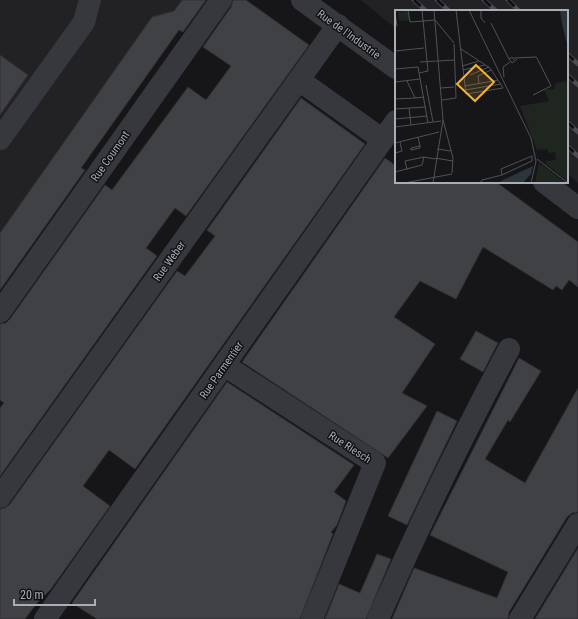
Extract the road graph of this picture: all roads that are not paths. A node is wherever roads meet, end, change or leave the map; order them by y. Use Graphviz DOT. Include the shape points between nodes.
graph roads {
  1 [pos="90,0"];
  2 [pos="221,0"];
  3 [pos="302,0"];
  4 [pos="338,25"];
  5 [pos="395,67"];
  6 [pos="299,80"];
  7 [pos="395,122"];
  8 [pos="0,139"];
  9 [pos="383,140"];
  10 [pos="545,183"];
  11 [pos="578,208"];
  12 [pos="0,312"];
  13 [pos="509,349"];
  14 [pos="224,365"];
  15 [pos="0,497"];
  16 [pos="578,524"];
  17 [pos="45,619"];
  18 [pos="312,619"];
  19 [pos="378,619"];
  20 [pos="520,619"];
  1 -- 8 [label="street" via="84,22"];
  2 -- 12 [label="street, Rue Coumont"];
  3 -- 4 [label="street, Rue de l'Industrie"];
  4 -- 5 [label="street, Rue de l'Industrie"];
  4 -- 6 [label="street, Rue Weber"];
  6 -- 9 [label="street"];
  6 -- 15 [label="street, Rue Weber"];
  7 -- 9 [label="street, Rue Parmentier"];
  9 -- 14 [label="street, Rue Parmentier"];
  10 -- 11 [label="street"];
  13 -- 19 [label="street" via="410,546"];
  14 -- 17 [label="street, Rue Parmentier"];
  14 -- 18 [label="street, Rue Riesch" via="375,464"];
  16 -- 20 [label="street"];
}
